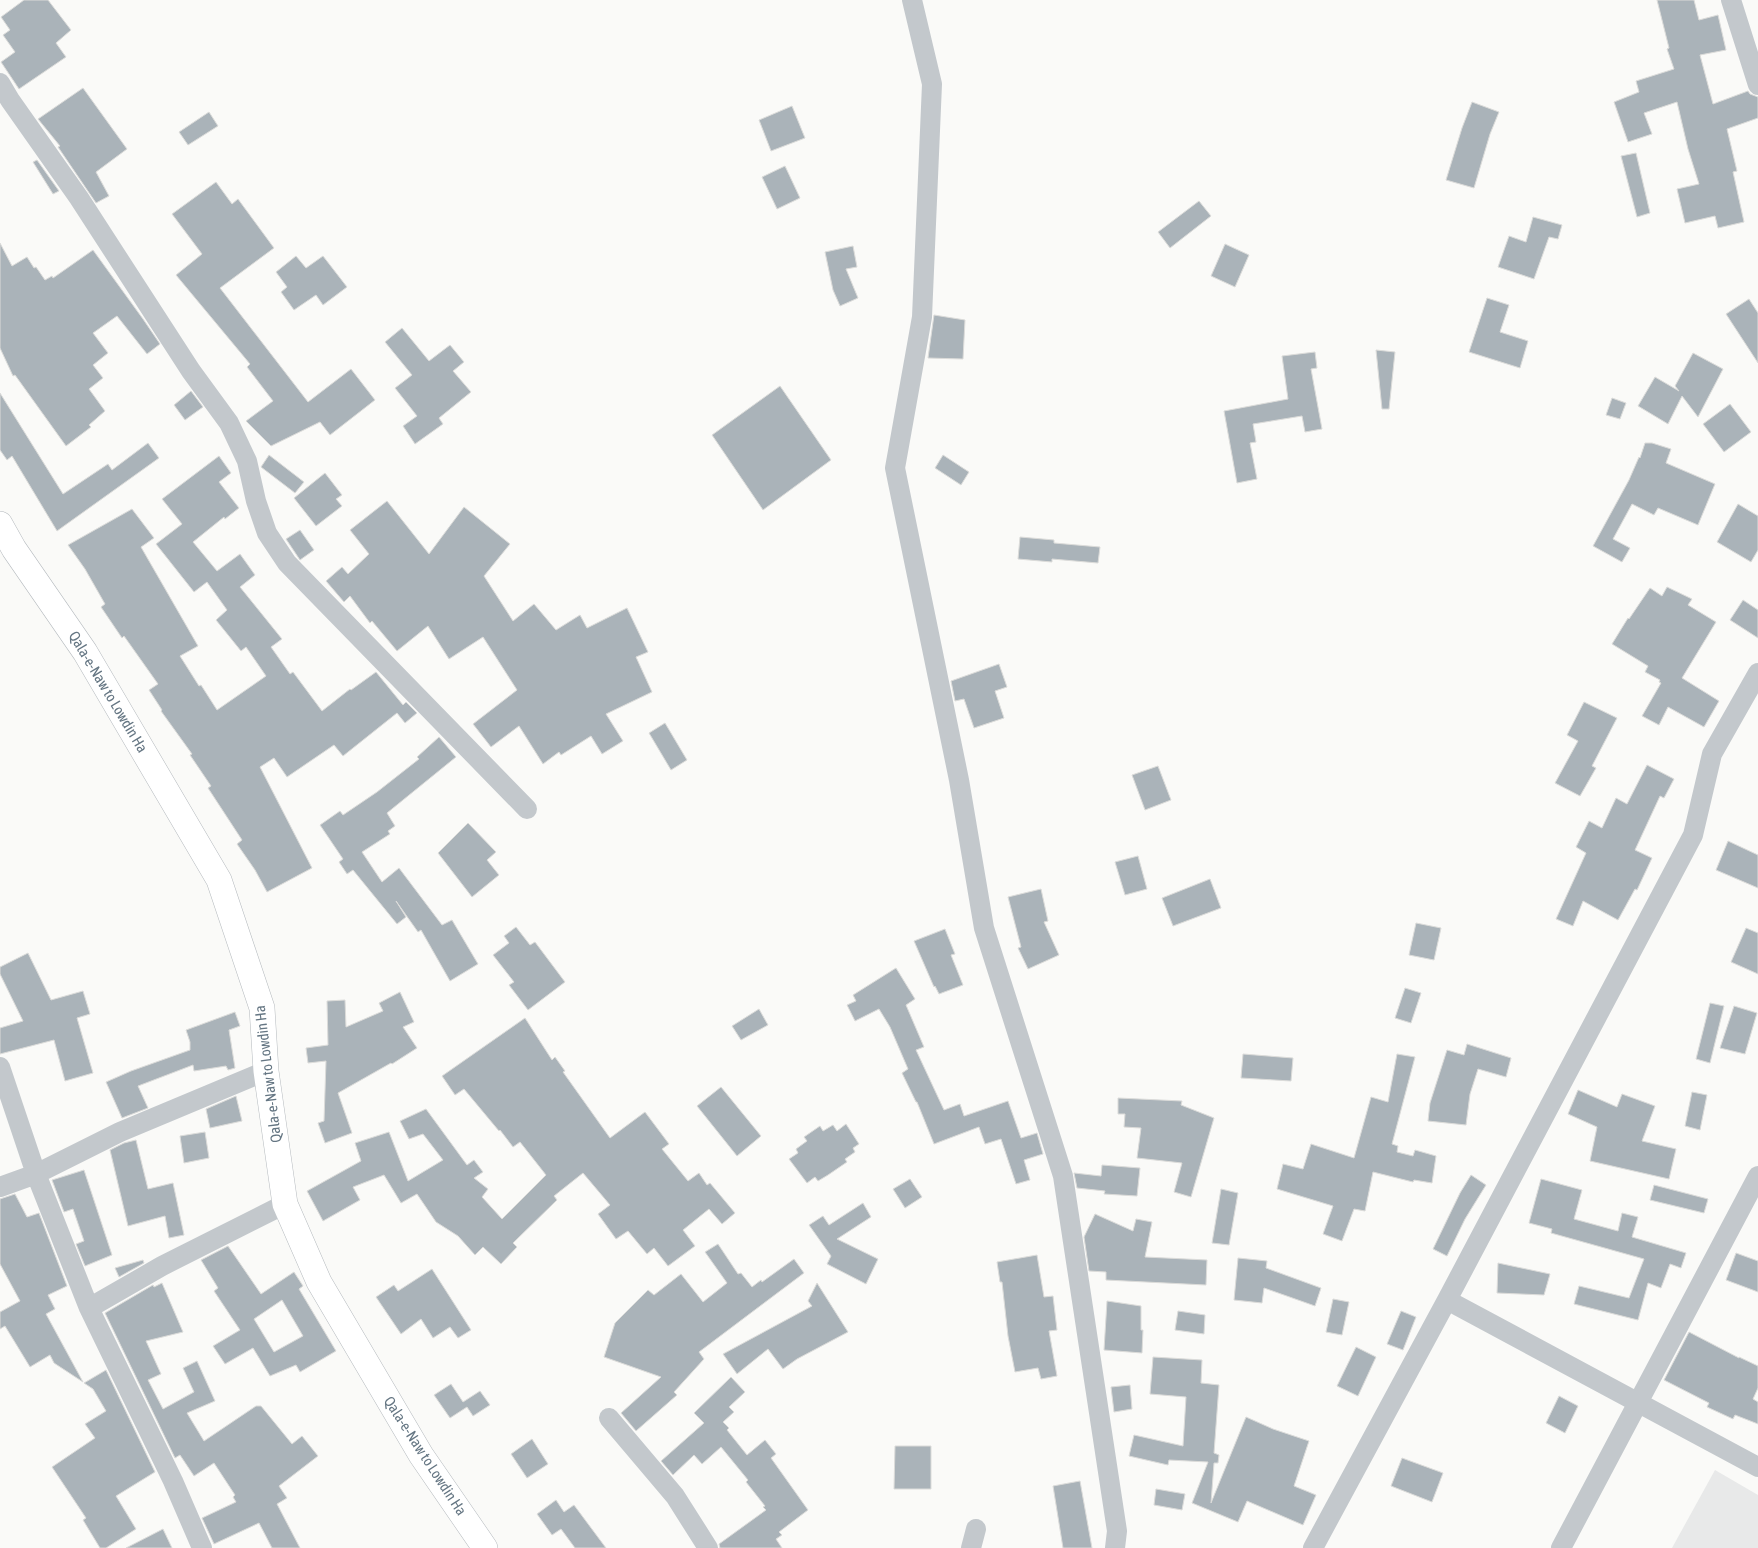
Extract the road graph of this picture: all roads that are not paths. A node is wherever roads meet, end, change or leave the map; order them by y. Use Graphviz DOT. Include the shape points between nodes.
graph roads {
  1 [pos="912,0"];
  2 [pos="1731,0"];
  3 [pos="0,83"];
  4 [pos="1758,84"];
  5 [pos="0,524"];
  6 [pos="1758,673"];
  7 [pos="527,809"];
  8 [pos="0,1067"];
  9 [pos="266,1071"];
  10 [pos="36,1174"];
  11 [pos="1758,1176"];
  12 [pos="0,1187"];
  13 [pos="285,1204"];
  14 [pos="1447,1300"];
  15 [pos="89,1308"];
  16 [pos="1638,1401"];
  17 [pos="609,1418"];
  18 [pos="1758,1467"];
  19 [pos="976,1529"];
  20 [pos="202,1548"];
  21 [pos="486,1548"];
  22 [pos="708,1548"];
  23 [pos="971,1548"];
  24 [pos="1115,1548"];
  25 [pos="1313,1548"];
  26 [pos="1562,1548"];
  1 -- 24 [label="street" via="932,84 922,317 895,468 959,780 984,928 1063,1176 1117,1531"];
  2 -- 4 [label="street"];
  3 -- 7 [label="street" via="229,423 247,461 267,533 287,563"];
  5 -- 9 [label="main road, Qala-e-Naw to Lowdin Ha" via="85,652 220,880 262,1008"];
  6 -- 14 [label="street" via="1712,754 1693,835"];
  8 -- 10 [label="street"];
  9 -- 10 [label="street" via="120,1132"];
  9 -- 13 [label="main road, Qala-e-Naw to Lowdin Ha"];
  10 -- 12 [label="street"];
  10 -- 15 [label="street"];
  11 -- 16 [label="street"];
  13 -- 15 [label="street" via="162,1266"];
  13 -- 21 [label="main road, Qala-e-Naw to Lowdin Ha" via="319,1282 421,1455"];
  14 -- 16 [label="street"];
  14 -- 25 [label="street"];
  15 -- 20 [label="street"];
  16 -- 18 [label="street"];
  16 -- 26 [label="street"];
  17 -- 22 [label="street" via="676,1496"];
  19 -- 23 [label="street"];
}
